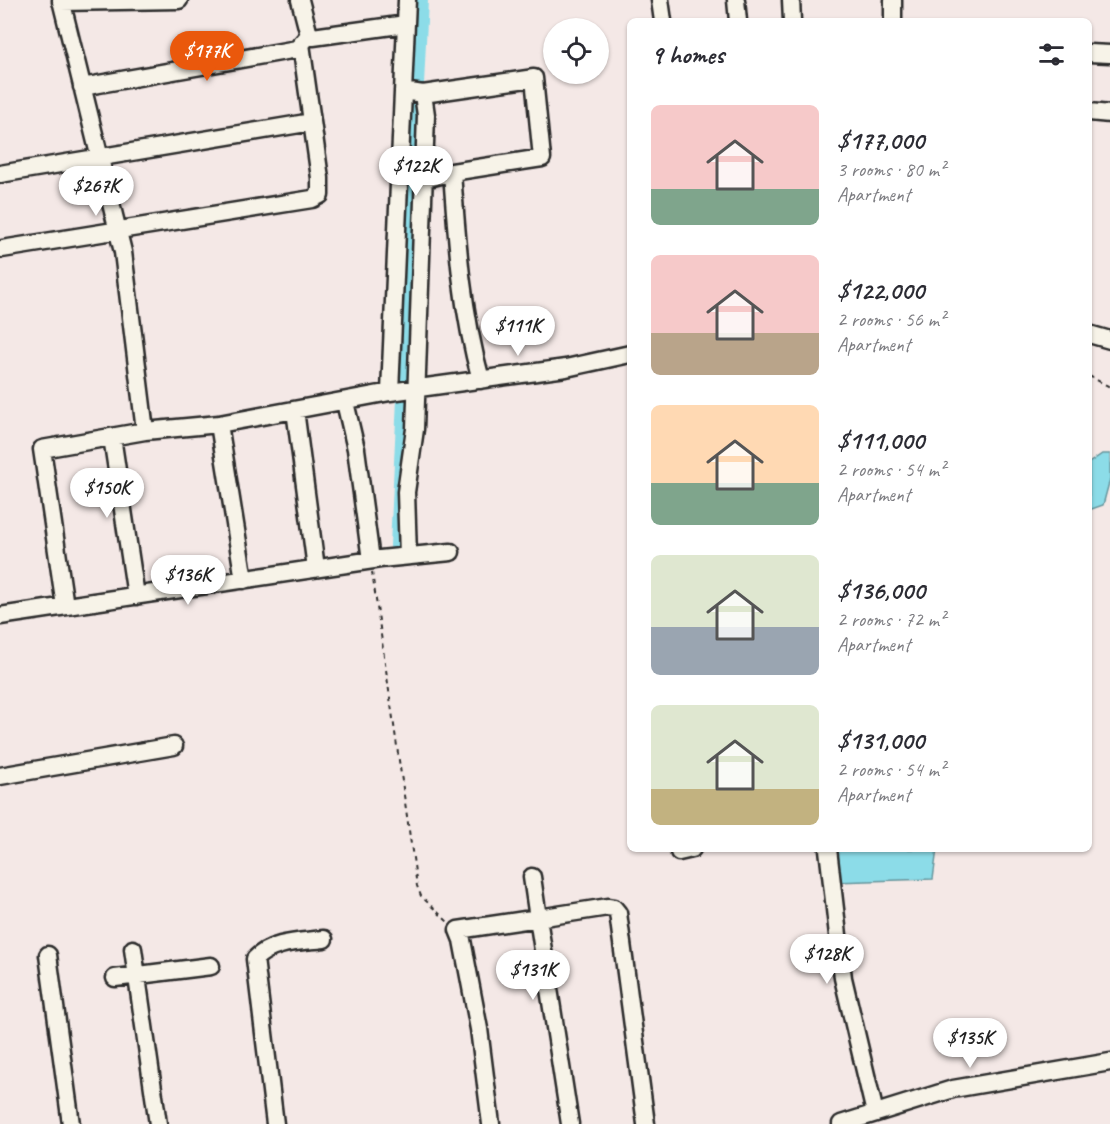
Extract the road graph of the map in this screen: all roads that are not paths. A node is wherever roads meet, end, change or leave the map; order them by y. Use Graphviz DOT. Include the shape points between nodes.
graph roads {
  1 [pos="179,0"];
  2 [pos="300,0"];
  3 [pos="407,0"];
  4 [pos="660,0"];
  5 [pos="736,0"];
  6 [pos="791,0"];
  7 [pos="893,0"];
  8 [pos="61,1"];
  9 [pos="663,18"];
  10 [pos="738,18"];
  11 [pos="792,18"];
  12 [pos="893,18"];
  13 [pos="406,24"];
  14 [pos="305,40"];
  15 [pos="1092,53"];
  16 [pos="1110,54"];
  17 [pos="82,87"];
  18 [pos="403,91"];
  19 [pos="423,94"];
  20 [pos="1092,112"];
  21 [pos="1110,114"];
  22 [pos="312,122"];
  23 [pos="99,158"];
  24 [pos="452,172"];
  25 [pos="0,174"];
  26 [pos="425,179"];
  27 [pos="117,231"];
  28 [pos="2,249"];
  29 [pos="1092,335"];
  30 [pos="1110,340"];
  31 [pos="627,355"];
  32 [pos="481,380"];
  33 [pos="405,391"];
  34 [pos="345,402"];
  35 [pos="295,410"];
  36 [pos="219,424"];
  37 [pos="145,431"];
  38 [pos="112,437"];
  39 [pos="451,552"];
  40 [pos="408,556"];
  41 [pos="371,560"];
  42 [pos="316,568"];
  43 [pos="244,580"];
  44 [pos="136,596"];
  45 [pos="65,606"];
  46 [pos="0,616"];
  47 [pos="174,746"];
  48 [pos="0,776"];
  49 [pos="828,852"];
  50 [pos="532,877"];
  51 [pos="538,918"];
  52 [pos="324,939"];
  53 [pos="133,950"];
  54 [pos="48,955"];
  55 [pos="211,966"];
  56 [pos="136,975"];
  57 [pos="115,978"];
  58 [pos="1110,1062"];
  59 [pos="875,1113"];
  60 [pos="71,1124"];
  61 [pos="158,1124"];
  62 [pos="275,1124"];
  63 [pos="491,1124"];
  64 [pos="570,1124"];
  65 [pos="646,1124"];
  66 [pos="841,1124"];
  1 -- 8 [label="street"];
  2 -- 14 [label="street"];
  3 -- 13 [label="street"];
  4 -- 9 [label="street"];
  5 -- 10 [label="street"];
  6 -- 11 [label="street"];
  7 -- 12 [label="street"];
  8 -- 17 [label="street"];
  13 -- 14 [label="street"];
  13 -- 18 [label="street"];
  14 -- 17 [label="street" via="297,49"];
  14 -- 22 [label="street"];
  15 -- 16 [label="street"];
  17 -- 23 [label="street"];
  18 -- 19 [label="street"];
  18 -- 33 [label="street"];
  19 -- 24 [label="street" via="534,78 542,158"];
  19 -- 26 [label="street"];
  20 -- 21 [label="street"];
  22 -- 23 [label="street"];
  22 -- 27 [label="street" via="320,195 312,200"];
  23 -- 25 [label="street"];
  23 -- 27 [label="street"];
  24 -- 26 [label="street"];
  24 -- 32 [label="street" via="463,296"];
  26 -- 33 [label="street" via="418,321"];
  27 -- 28 [label="street"];
  27 -- 37 [label="street" via="123,252"];
  29 -- 30 [label="street"];
  31 -- 32 [label="street"];
  32 -- 33 [label="street"];
  33 -- 34 [label="street"];
  33 -- 40 [label="street" via="415,429 406,492"];
  34 -- 35 [label="street"];
  34 -- 41 [label="street" via="356,449"];
  35 -- 36 [label="street"];
  35 -- 42 [label="street"];
  36 -- 37 [label="street"];
  36 -- 43 [label="street"];
  37 -- 38 [label="street"];
  38 -- 44 [label="street"];
  38 -- 45 [label="street" via="42,449"];
  39 -- 40 [label="street"];
  40 -- 41 [label="street"];
  41 -- 42 [label="street"];
  42 -- 43 [label="street"];
  43 -- 44 [label="street"];
  44 -- 45 [label="street"];
  45 -- 46 [label="street"];
  47 -- 48 [label="street"];
  49 -- 59 [label="street" via="843,978"];
  50 -- 51 [label="street"];
  51 -- 63 [label="street" via="458,930 480,1029"];
  51 -- 64 [label="street"];
  51 -- 65 [label="street" via="608,908 618,913"];
  52 -- 62 [label="street" via="278,945 255,959"];
  53 -- 56 [label="street"];
  54 -- 60 [label="street"];
  55 -- 56 [label="street"];
  56 -- 57 [label="street"];
  56 -- 61 [label="street"];
  58 -- 59 [label="street" via="953,1089"];
  59 -- 66 [label="street"];
}
